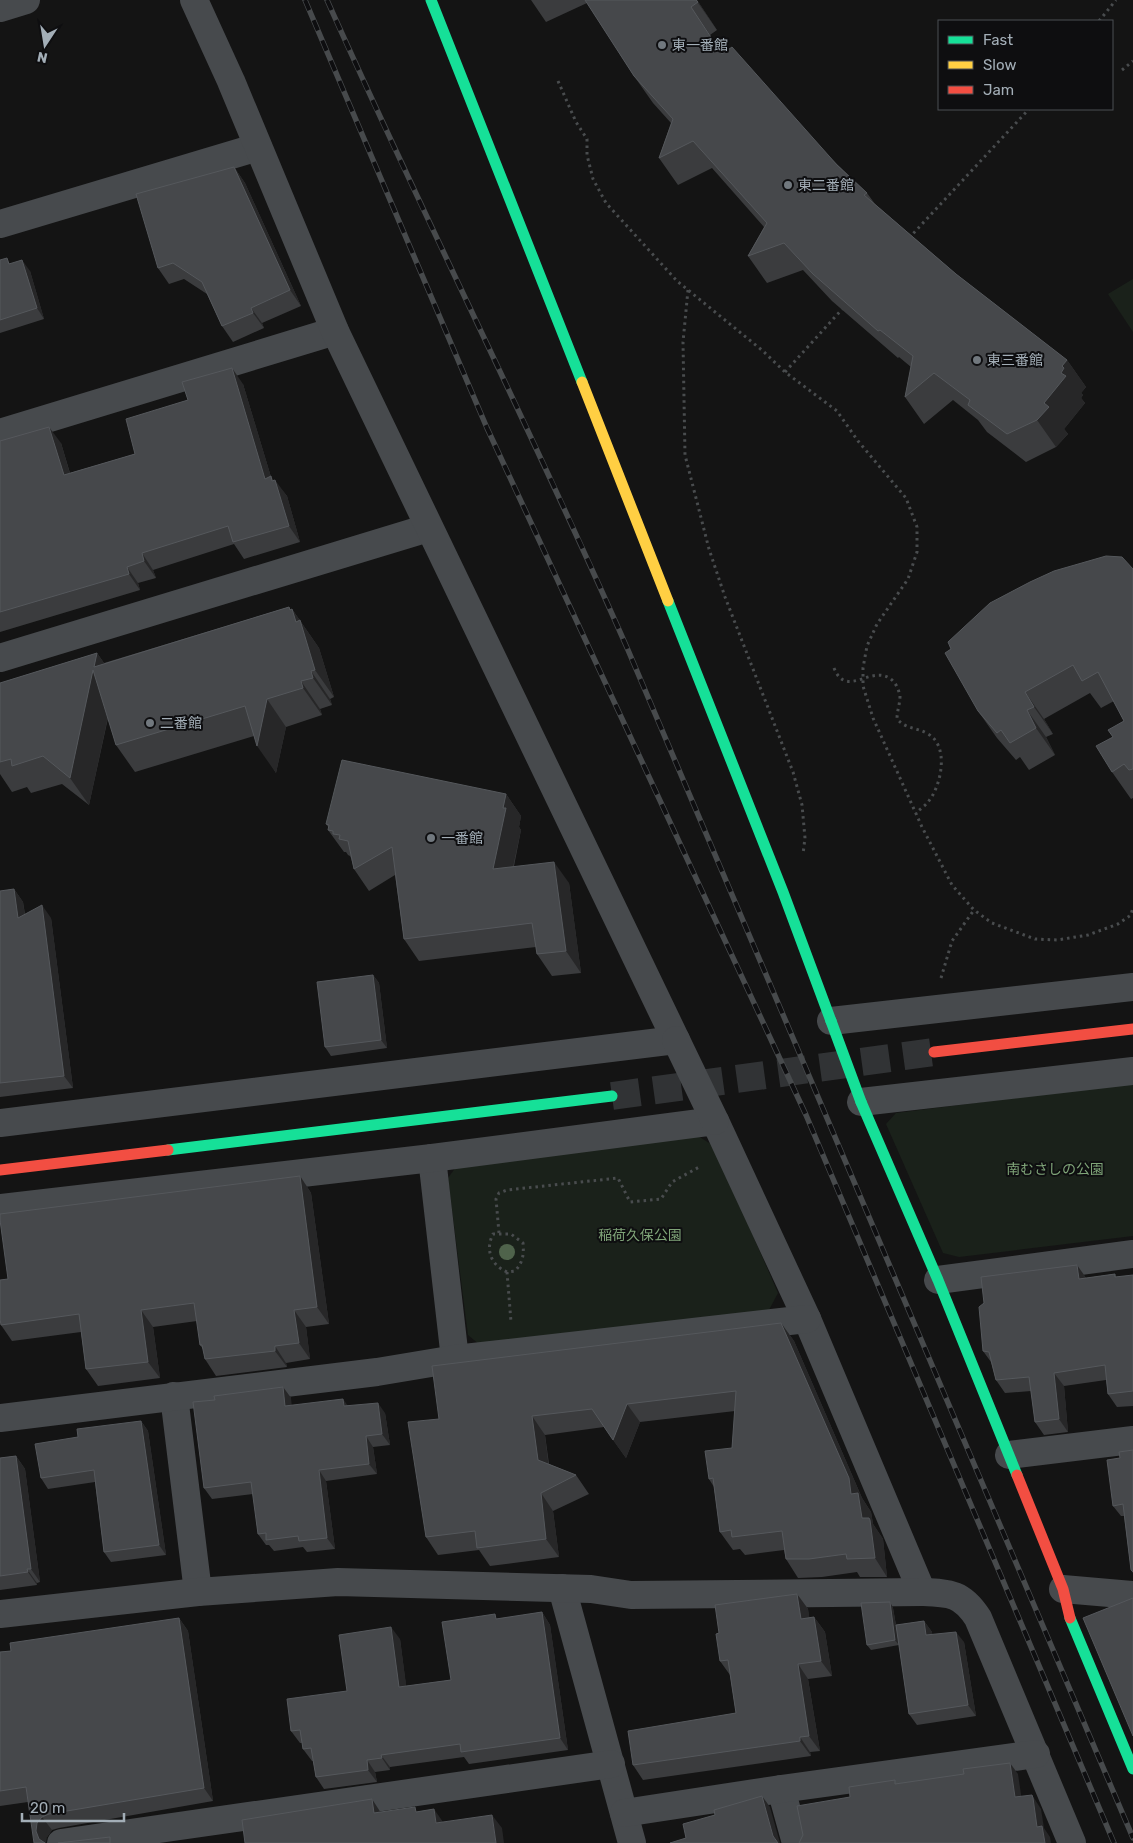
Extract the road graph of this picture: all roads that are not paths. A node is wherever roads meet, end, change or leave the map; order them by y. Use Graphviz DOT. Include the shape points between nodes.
graph roads {
  1 [pos="26,0"];
  2 [pos="194,0"];
  3 [pos="431,0"];
  4 [pos="0,8"];
  5 [pos="258,147"];
  6 [pos="0,224"];
  7 [pos="334,331"];
  8 [pos="0,432"];
  9 [pos="428,528"];
  10 [pos="0,658"];
  11 [pos="1133,986"];
  12 [pos="831,1021"];
  13 [pos="1133,1029"];
  14 [pos="676,1040"];
  15 [pos="934,1052"];
  16 [pos="1133,1071"];
  17 [pos="612,1096"];
  18 [pos="861,1102"];
  19 [pos="0,1123"];
  20 [pos="718,1126"];
  21 [pos="432,1158"];
  22 [pos="0,1170"];
  23 [pos="0,1208"];
  24 [pos="1133,1254"];
  25 [pos="938,1280"];
  26 [pos="807,1319"];
  27 [pos="455,1359"];
  28 [pos="174,1396"];
  29 [pos="0,1418"];
  30 [pos="1133,1440"];
  31 [pos="1009,1455"];
  32 [pos="562,1588"];
  33 [pos="1063,1589"];
  34 [pos="198,1592"];
  35 [pos="922,1592"];
  36 [pos="1133,1595"];
  37 [pos="0,1614"];
  38 [pos="1036,1754"];
  39 [pos="611,1764"];
  40 [pos="1133,1770"];
  41 [pos="781,1789"];
  42 [pos="624,1814"];
  43 [pos="142,1838"];
  44 [pos="62,1843"];
  45 [pos="632,1843"];
  46 [pos="796,1843"];
  47 [pos="1072,1843"];
  1 -- 4 [label="street"];
  2 -- 5 [label="street"];
  3 -- 12 [label="street"];
  5 -- 6 [label="street"];
  5 -- 7 [label="street"];
  7 -- 8 [label="street"];
  7 -- 9 [label="street"];
  9 -- 10 [label="street"];
  9 -- 14 [label="street"];
  11 -- 12 [label="street"];
  12 -- 18 [label="street, bridge"];
  13 -- 15 [label="street"];
  14 -- 19 [label="street"];
  14 -- 20 [label="street, bridge"];
  16 -- 18 [label="street"];
  17 -- 22 [label="street"];
  18 -- 25 [label="street"];
  20 -- 21 [label="street"];
  20 -- 26 [label="street"];
  21 -- 23 [label="street"];
  21 -- 27 [label="street"];
  24 -- 25 [label="street"];
  25 -- 31 [label="street"];
  26 -- 27 [label="street"];
  26 -- 35 [label="street"];
  27 -- 28 [label="street" via="377,1372"];
  28 -- 29 [label="street"];
  28 -- 34 [label="street"];
  30 -- 31 [label="street"];
  31 -- 33 [label="street"];
  32 -- 34 [label="street" via="338,1582"];
  32 -- 35 [label="street" via="631,1595"];
  32 -- 39 [label="street"];
  33 -- 36 [label="street"];
  33 -- 40 [label="street" via="1073,1628"];
  34 -- 37 [label="street"];
  35 -- 38 [label="street" via="952,1594 971,1607"];
  38 -- 41 [label="street"];
  38 -- 47 [label="street"];
  39 -- 42 [label="street"];
  39 -- 43 [label="street"];
  41 -- 42 [label="street"];
  41 -- 46 [label="street"];
  42 -- 45 [label="street"];
  43 -- 44 [label="street"];
}
